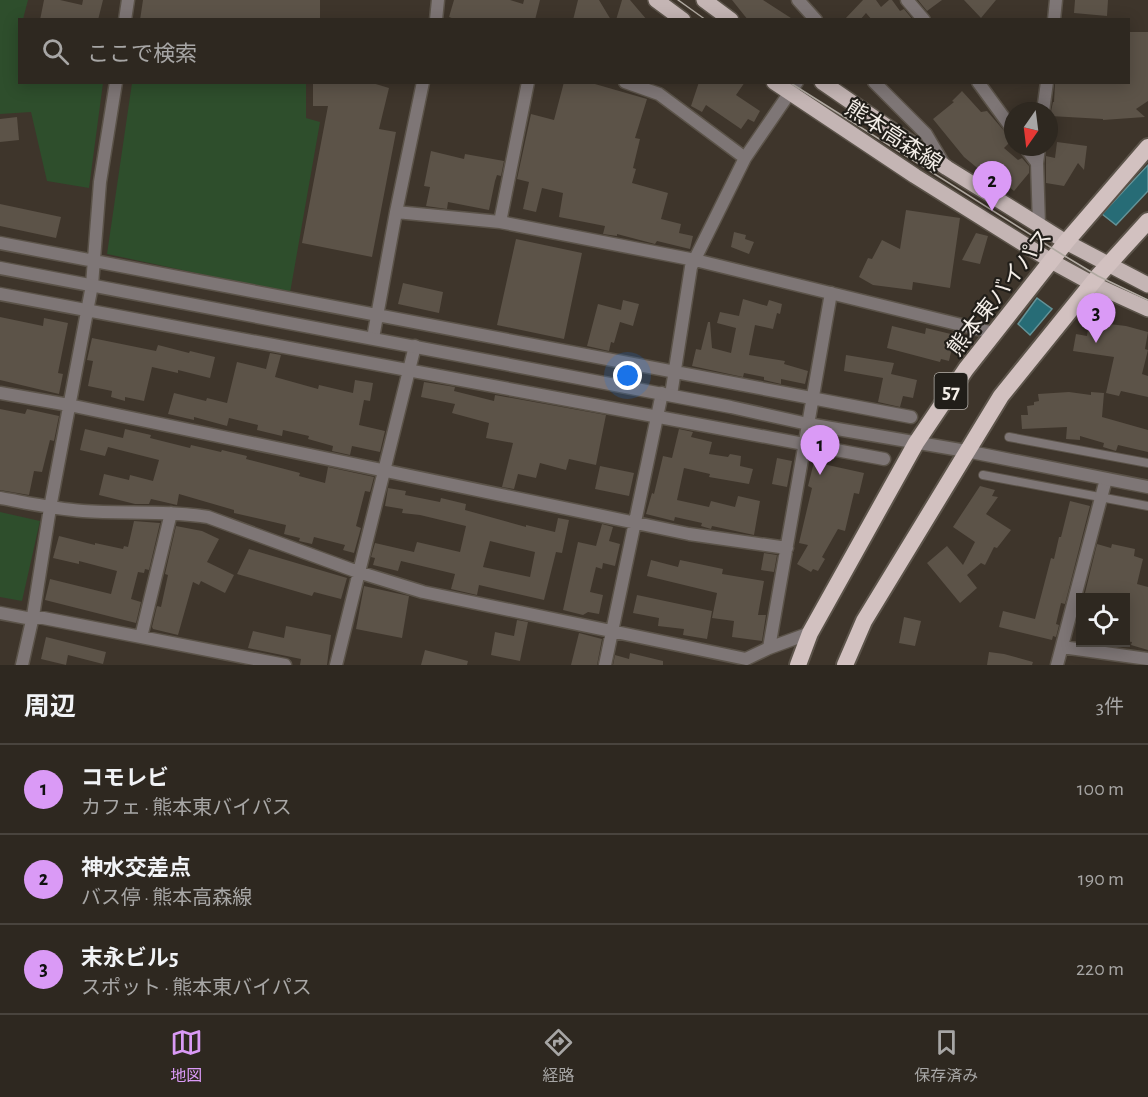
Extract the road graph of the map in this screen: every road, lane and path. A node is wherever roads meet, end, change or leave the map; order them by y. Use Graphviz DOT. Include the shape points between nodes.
graph roads {
  1 [pos="128,0"];
  2 [pos="438,0"];
  3 [pos="656,0"];
  4 [pos="704,0"];
  5 [pos="798,0"];
  6 [pos="907,0"];
  7 [pos="1056,0"];
  8 [pos="125,18"];
  9 [pos="436,18"];
  10 [pos="680,18"];
  11 [pos="728,18"];
  12 [pos="814,18"];
  13 [pos="922,18"];
  14 [pos="1054,18"];
  15 [pos="116,84"];
  16 [pos="423,84"];
  17 [pos="528,84"];
  18 [pos="631,84"];
  19 [pos="825,84"];
  20 [pos="876,84"];
  21 [pos="979,84"];
  22 [pos="1047,84"];
  23 [pos="793,88"];
  24 [pos="1044,102"];
  25 [pos="1004,118"];
  26 [pos="1148,147"];
  27 [pos="1032,156"];
  28 [pos="1038,156"];
  29 [pos="744,158"];
  30 [pos="1037,163"];
  31 [pos="946,168"];
  32 [pos="396,212"];
  33 [pos="1148,221"];
  34 [pos="500,222"];
  35 [pos="1039,225"];
  36 [pos="1066,242"];
  37 [pos="0,243"];
  38 [pos="94,260"];
  39 [pos="695,260"];
  40 [pos="1051,261"];
  41 [pos="1109,263"];
  42 [pos="0,268"];
  43 [pos="1092,284"];
  44 [pos="92,285"];
  45 [pos="1148,285"];
  46 [pos="831,293"];
  47 [pos="0,294"];
  48 [pos="1148,309"];
  49 [pos="87,310"];
  50 [pos="377,315"];
  51 [pos="994,333"];
  52 [pos="373,338"];
  53 [pos="415,346"];
  54 [pos="409,369"];
  55 [pos="675,371"];
  56 [pos="0,393"];
  57 [pos="666,394"];
  58 [pos="813,398"];
  59 [pos="69,405"];
  60 [pos="656,416"];
  61 [pos="911,417"];
  62 [pos="808,424"];
  63 [pos="1009,437"];
  64 [pos="916,443"];
  65 [pos="805,444"];
  66 [pos="966,451"];
  67 [pos="884,459"];
  68 [pos="1148,463"];
  69 [pos="384,471"];
  70 [pos="983,475"];
  71 [pos="1106,479"];
  72 [pos="1148,487"];
  73 [pos="0,498"];
  74 [pos="1101,498"];
  75 [pos="1148,506"];
  76 [pos="50,508"];
  77 [pos="171,513"];
  78 [pos="635,523"];
  79 [pos="787,548"];
  80 [pos="358,572"];
  81 [pos="0,613"];
  82 [pos="33,617"];
  83 [pos="612,630"];
  84 [pos="810,633"];
  85 [pos="141,637"];
  86 [pos="1062,647"];
  87 [pos="769,648"];
  88 [pos="1148,659"];
  89 [pos="742,662"];
  90 [pos="22,665"];
  91 [pos="285,665"];
  92 [pos="336,665"];
  93 [pos="605,665"];
  94 [pos="798,665"];
  95 [pos="845,665"];
  96 [pos="1057,665"];
  1 -- 8 [label="street"];
  2 -- 9 [label="street"];
  3 -- 10 [label="main road"];
  4 -- 11 [label="main road"];
  5 -- 12 [label="street"];
  6 -- 13 [label="street"];
  7 -- 14 [label="street"];
  15 -- 38 [label="street" via="100,182"];
  16 -- 32 [label="street"];
  17 -- 34 [label="street"];
  18 -- 29 [label="street" via="659,94"];
  19 -- 31 [label="main road, 熊本高森線"];
  20 -- 31 [label="street" via="926,134"];
  21 -- 25 [label="street"];
  22 -- 24 [label="street"];
  23 -- 29 [label="street"];
  23 -- 40 [label="main road, 熊本高森線" via="915,176"];
  26 -- 36 [label="highway, 熊本東バイパス / 57"];
  27 -- 30 [label="street"];
  28 -- 30 [label="street"];
  29 -- 39 [label="street"];
  30 -- 35 [label="street"];
  31 -- 35 [label="main road, 熊本高森線"];
  32 -- 34 [label="street"];
  32 -- 50 [label="street"];
  33 -- 41 [label="highway, 57"];
  34 -- 39 [label="street"];
  35 -- 36 [label="main road, 熊本高森線"];
  36 -- 40 [label="highway, 熊本東バイパス / 57"];
  36 -- 41 [label="main road, 熊本高森線"];
  37 -- 38 [label="street"];
  38 -- 44 [label="street"];
  38 -- 50 [label="street"];
  39 -- 46 [label="street"];
  39 -- 55 [label="street"];
  40 -- 43 [label="main road, 熊本高森線"];
  40 -- 51 [label="highway, 熊本東バイパス / 57"];
  41 -- 43 [label="highway, 57"];
  41 -- 45 [label="main road, 熊本高森線"];
  42 -- 44 [label="street"];
  43 -- 48 [label="main road, 熊本高森線"];
  43 -- 66 [label="highway, 57" via="1001,396"];
  44 -- 49 [label="street"];
  44 -- 52 [label="street"];
  46 -- 51 [label="street"];
  46 -- 58 [label="street"];
  47 -- 49 [label="street"];
  49 -- 54 [label="street"];
  49 -- 59 [label="street"];
  50 -- 52 [label="street"];
  50 -- 55 [label="street"];
  51 -- 64 [label="highway, 熊本東バイパス / 57"];
  52 -- 53 [label="street"];
  53 -- 54 [label="street"];
  53 -- 57 [label="street"];
  54 -- 60 [label="street"];
  54 -- 69 [label="street"];
  55 -- 57 [label="street"];
  55 -- 58 [label="street"];
  56 -- 59 [label="street"];
  57 -- 60 [label="street"];
  57 -- 62 [label="street"];
  58 -- 61 [label="street"];
  58 -- 62 [label="street"];
  59 -- 69 [label="street"];
  59 -- 76 [label="street"];
  60 -- 65 [label="street"];
  60 -- 78 [label="street"];
  62 -- 64 [label="street"];
  62 -- 65 [label="street"];
  63 -- 68 [label="lane"];
  64 -- 66 [label="street"];
  64 -- 84 [label="highway, 熊本東バイパス / 57"];
  65 -- 67 [label="street"];
  65 -- 79 [label="street"];
  66 -- 71 [label="street"];
  66 -- 95 [label="highway, 57" via="864,621"];
  69 -- 78 [label="street"];
  69 -- 80 [label="street"];
  70 -- 74 [label="lane"];
  71 -- 72 [label="street"];
  71 -- 74 [label="street"];
  73 -- 76 [label="street"];
  74 -- 75 [label="lane"];
  74 -- 86 [label="street"];
  76 -- 77 [label="street"];
  76 -- 82 [label="street"];
  77 -- 80 [label="street" via="208,517"];
  77 -- 85 [label="street"];
  78 -- 79 [label="street"];
  78 -- 83 [label="street"];
  79 -- 87 [label="street"];
  80 -- 83 [label="street" via="423,592"];
  80 -- 92 [label="street"];
  81 -- 82 [label="street"];
  82 -- 85 [label="street"];
  82 -- 90 [label="street"];
  83 -- 89 [label="street"];
  83 -- 93 [label="street"];
  84 -- 87 [label="street"];
  84 -- 94 [label="highway, 熊本東バイパス / 57"];
  85 -- 91 [label="street"];
  86 -- 88 [label="street"];
  86 -- 96 [label="street"];
  87 -- 89 [label="street"];
}
